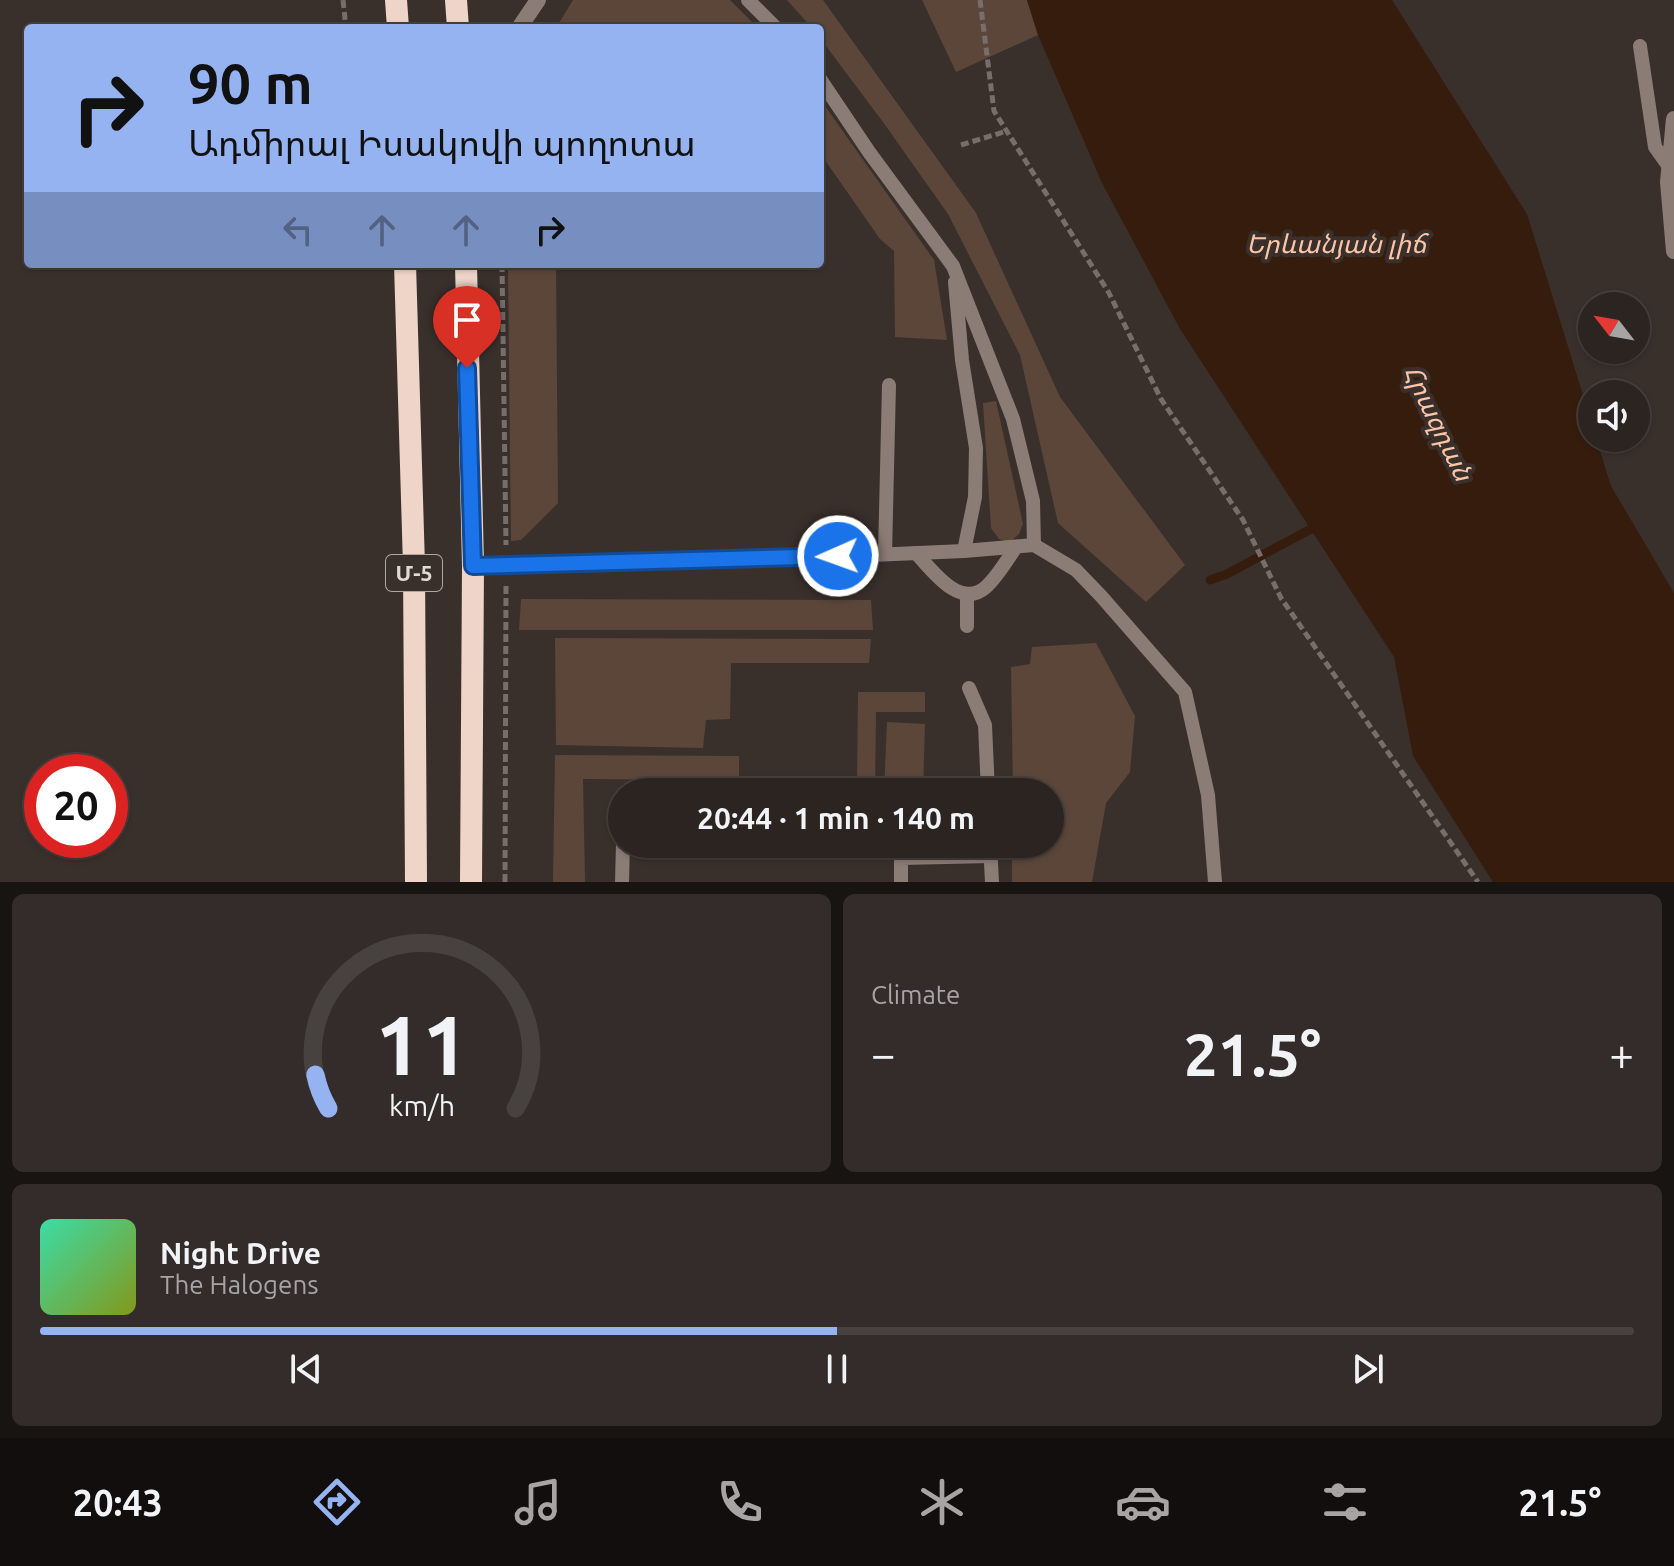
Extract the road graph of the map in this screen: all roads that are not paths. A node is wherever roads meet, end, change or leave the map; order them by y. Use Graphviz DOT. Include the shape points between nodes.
graph roads {
  1 [pos="396,0"];
  2 [pos="456,0"];
  3 [pos="538,0"];
  4 [pos="748,0"];
  5 [pos="398,24"];
  6 [pos="458,24"];
  7 [pos="524,24"];
  8 [pos="772,24"];
  9 [pos="1640,46"];
  10 [pos="824,85"];
  11 [pos="1674,119"];
  12 [pos="1670,168"];
  13 [pos="1674,251"];
  14 [pos="953,266"];
  15 [pos="405,268"];
  16 [pos="466,268"];
  17 [pos="889,385"];
  18 [pos="1034,545"];
  19 [pos="1016,547"];
  20 [pos="964,551"];
  21 [pos="916,553"];
  22 [pos="885,554"];
  23 [pos="473,566"];
  24 [pos="967,594"];
  25 [pos="967,626"];
  26 [pos="969,688"];
  27 [pos="987,778"];
  28 [pos="623,858"];
  29 [pos="901,858"];
  30 [pos="991,858"];
  31 [pos="416,882"];
  32 [pos="471,882"];
  33 [pos="622,882"];
  34 [pos="901,882"];
  35 [pos="992,882"];
  36 [pos="1215,882"];
  1 -- 5 [label="highway"];
  2 -- 6 [label="highway"];
  3 -- 7 [label="street"];
  4 -- 8 [label="lane"];
  9 -- 12 [label="lane" via="1655,147"];
  10 -- 14 [label="lane"];
  11 -- 12 [label="street"];
  12 -- 13 [label="street"];
  14 -- 18 [label="lane" via="1013,419 1033,501"];
  14 -- 20 [label="lane" via="976,448 975,497"];
  15 -- 31 [label="highway, Մ-5"];
  16 -- 23 [label="highway, Մ-5"];
  17 -- 22 [label="lane"];
  18 -- 19 [label="lane"];
  18 -- 36 [label="lane" via="1076,570 1185,692 1208,795"];
  19 -- 20 [label="lane"];
  19 -- 24 [label="lane" via="989,584"];
  20 -- 21 [label="lane"];
  21 -- 22 [label="lane"];
  21 -- 24 [label="lane" via="953,590"];
  22 -- 23 [label="lane"];
  23 -- 32 [label="highway, Մ-5"];
  24 -- 25 [label="lane"];
  26 -- 27 [label="lane" via="985,725"];
  28 -- 33 [label="lane"];
  29 -- 34 [label="lane"];
  30 -- 35 [label="lane"];
}
